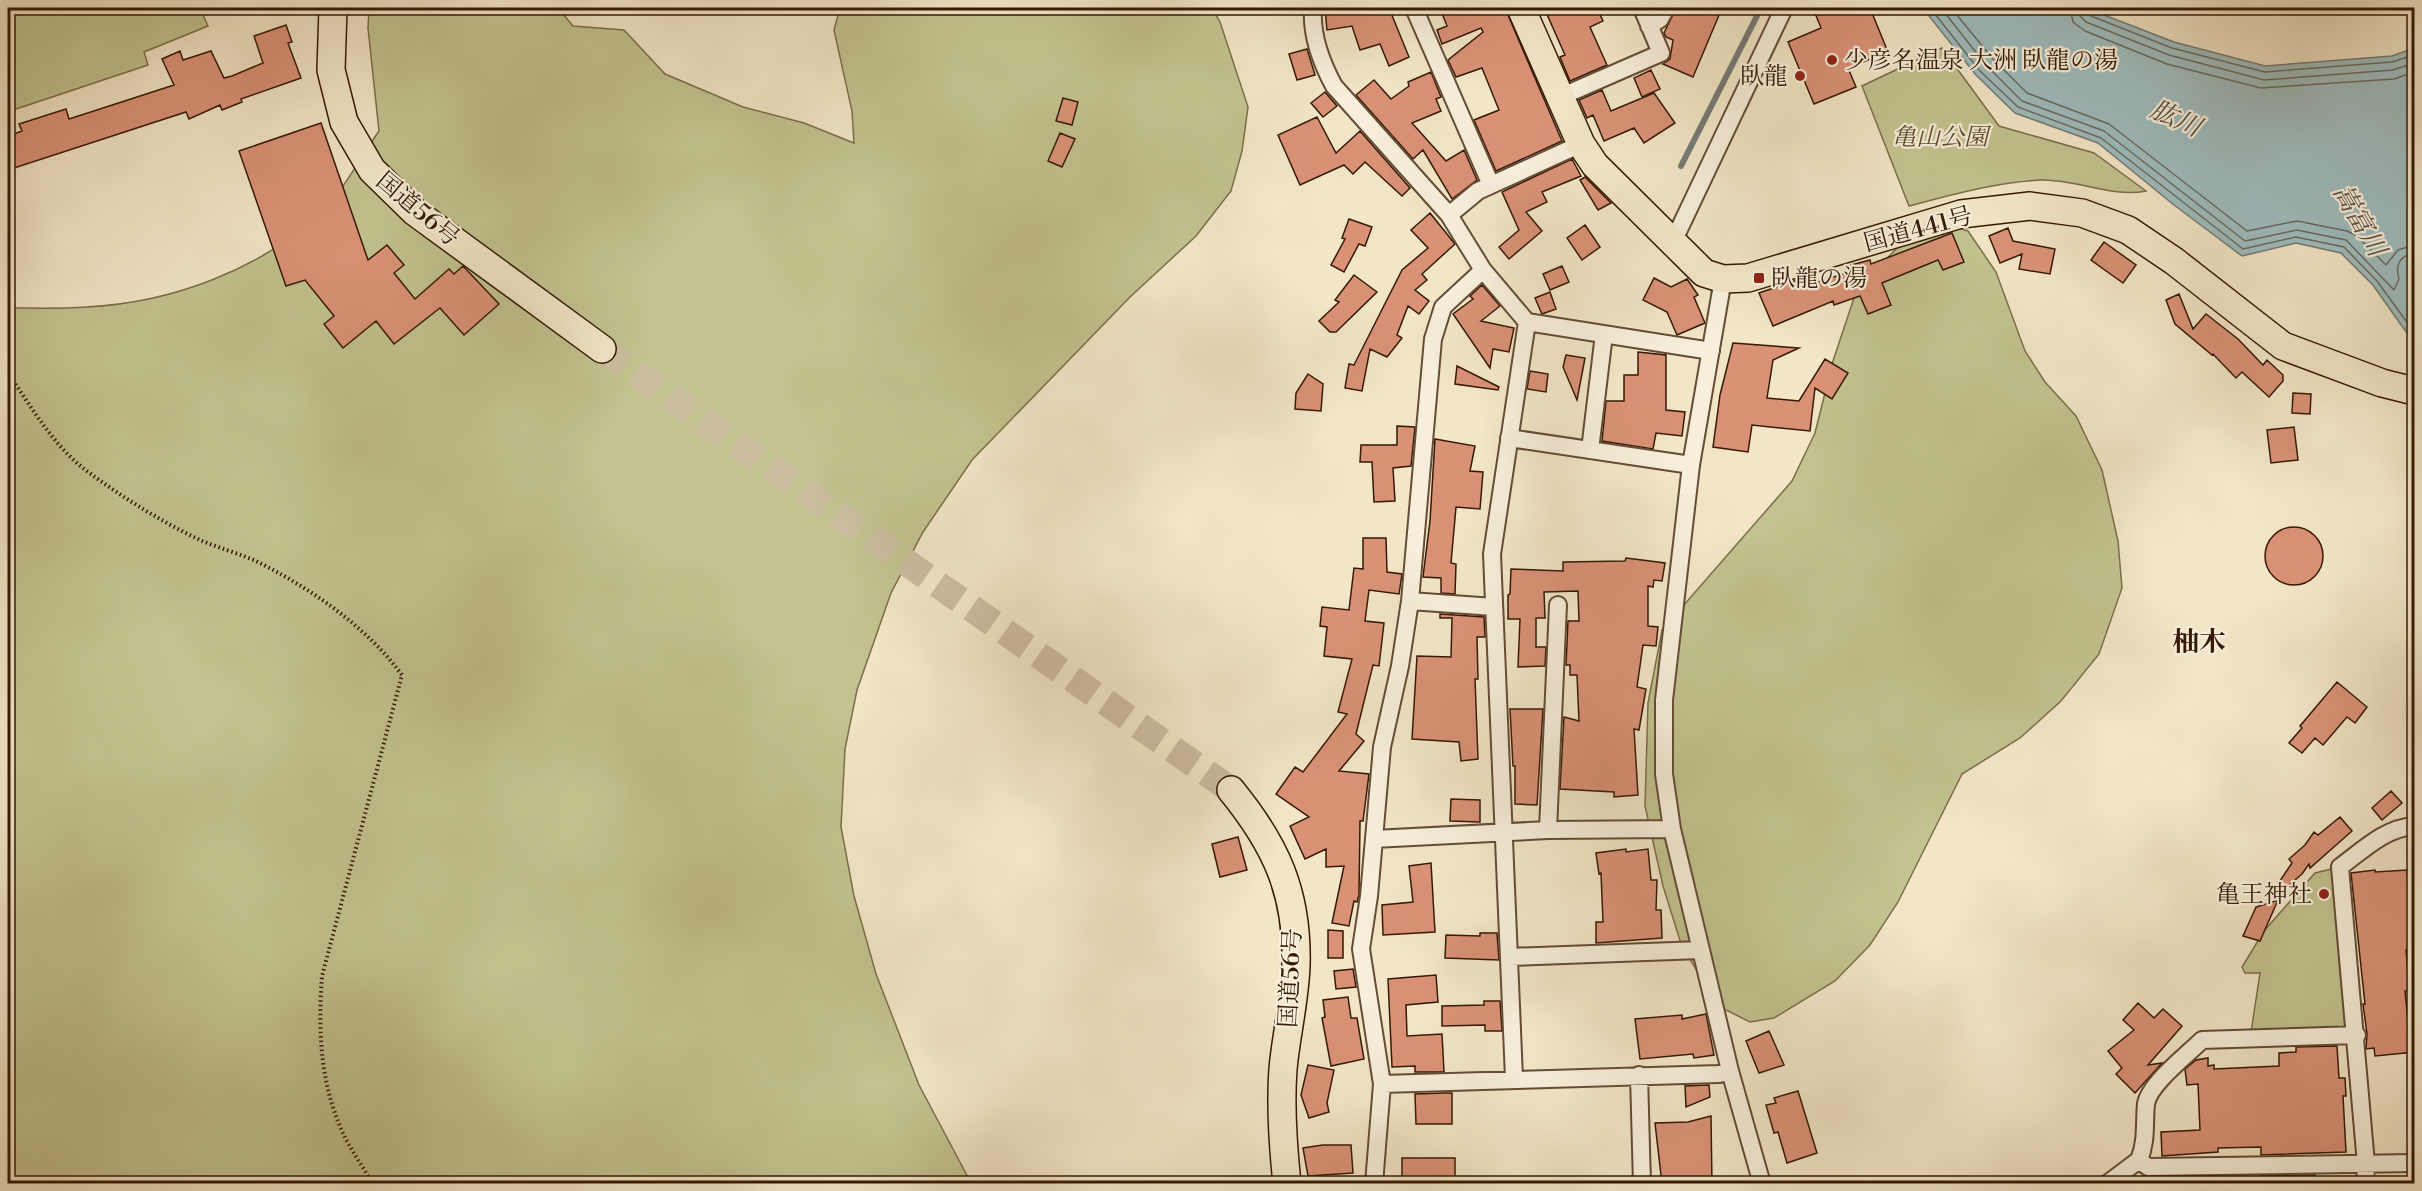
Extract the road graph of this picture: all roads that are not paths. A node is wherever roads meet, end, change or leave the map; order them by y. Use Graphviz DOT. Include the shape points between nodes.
graph roads {
  1 [pos="333,8"];
  2 [pos="1313,8"];
  3 [pos="1414,8"];
  4 [pos="1521,8"];
  5 [pos="1642,8"];
  6 [pos="1666,8"];
  7 [pos="1785,8"];
  8 [pos="1649,26"];
  9 [pos="1560,97"];
  10 [pos="1581,144"];
  11 [pos="1491,185"];
  12 [pos="1449,215"];
  13 [pos="1673,242"];
  14 [pos="1483,270"];
  15 [pos="1723,279"];
  16 [pos="1527,322"];
  17 [pos="1604,334"];
  18 [pos="602,349"];
  19 [pos="1711,351"];
  20 [pos="2415,391"];
  21 [pos="1509,438"];
  22 [pos="1590,450"];
  23 [pos="1690,465"];
  24 [pos="1410,602"];
  25 [pos="1558,605"];
  26 [pos="1494,608"];
  27 [pos="1232,790"];
  28 [pos="2415,826"];
  29 [pos="1672,829"];
  30 [pos="1548,830"];
  31 [pos="1504,833"];
  32 [pos="1374,839"];
  33 [pos="1701,950"];
  34 [pos="1509,957"];
  35 [pos="2357,1035"];
  36 [pos="1730,1071"];
  37 [pos="1639,1075"];
  38 [pos="1514,1078"];
  39 [pos="1382,1084"];
  40 [pos="2139,1160"];
  41 [pos="2415,1163"];
  42 [pos="2367,1164"];
  43 [pos="1287,1184"];
  44 [pos="1374,1184"];
  45 [pos="1642,1184"];
  46 [pos="1762,1184"];
  47 [pos="2107,1184"];
  48 [pos="2365,1184"];
  1 -- 18 [label="highway, 国道56号" via="331,70 345,122 372,170 415,212"];
  2 -- 12 [label="street" via="1312,23 1322,63 1334,86"];
  3 -- 11 [label="street"];
  4 -- 9 [label="highway, 国道441号"];
  5 -- 8 [label="street"];
  6 -- 8 [label="street" via="1660,19"];
  7 -- 13 [label="street"];
  8 -- 9 [label="street" via="1660,53"];
  9 -- 10 [label="highway, 国道441号"];
  10 -- 11 [label="street"];
  10 -- 13 [label="highway, 国道441号" via="1607,180"];
  11 -- 12 [label="street"];
  12 -- 14 [label="street"];
  13 -- 15 [label="highway, 国道441号" via="1704,273"];
  14 -- 16 [label="street"];
  14 -- 24 [label="street" via="1443,307 1433,339"];
  15 -- 19 [label="street"];
  15 -- 20 [label="highway, 国道441号" via="1748,279 1961,214 2030,206 2082,213 2128,230 2175,261 2283,346 2382,383"];
  16 -- 17 [label="street"];
  16 -- 21 [label="street"];
  17 -- 19 [label="street"];
  17 -- 22 [label="street"];
  19 -- 23 [label="street"];
  21 -- 22 [label="street"];
  21 -- 26 [label="street" via="1492,554"];
  22 -- 23 [label="street"];
  23 -- 29 [label="street" via="1664,700 1664,774"];
  24 -- 26 [label="street"];
  24 -- 32 [label="street" via="1382,747"];
  25 -- 30 [label="street"];
  26 -- 31 [label="street"];
  27 -- 43 [label="highway, 国道56号" via="1259,823 1279,860 1293,908 1296,965 1283,1071 1282,1134"];
  28 -- 35 [label="street" via="2404,826 2381,836 2340,867"];
  29 -- 30 [label="street"];
  29 -- 33 [label="street"];
  30 -- 31 [label="street"];
  31 -- 32 [label="street"];
  31 -- 34 [label="street"];
  32 -- 39 [label="street" via="1360,949"];
  33 -- 34 [label="street"];
  33 -- 36 [label="street"];
  34 -- 38 [label="street"];
  35 -- 40 [label="street" via="2202,1040 2155,1086 2146,1101 2145,1144"];
  35 -- 42 [label="street"];
  36 -- 37 [label="street"];
  36 -- 46 [label="street"];
  37 -- 38 [label="street"];
  37 -- 45 [label="street"];
  38 -- 39 [label="street"];
  39 -- 44 [label="street"];
  40 -- 42 [label="street" via="2148,1167"];
  40 -- 47 [label="street"];
  41 -- 42 [label="street"];
  42 -- 48 [label="street"];
}
